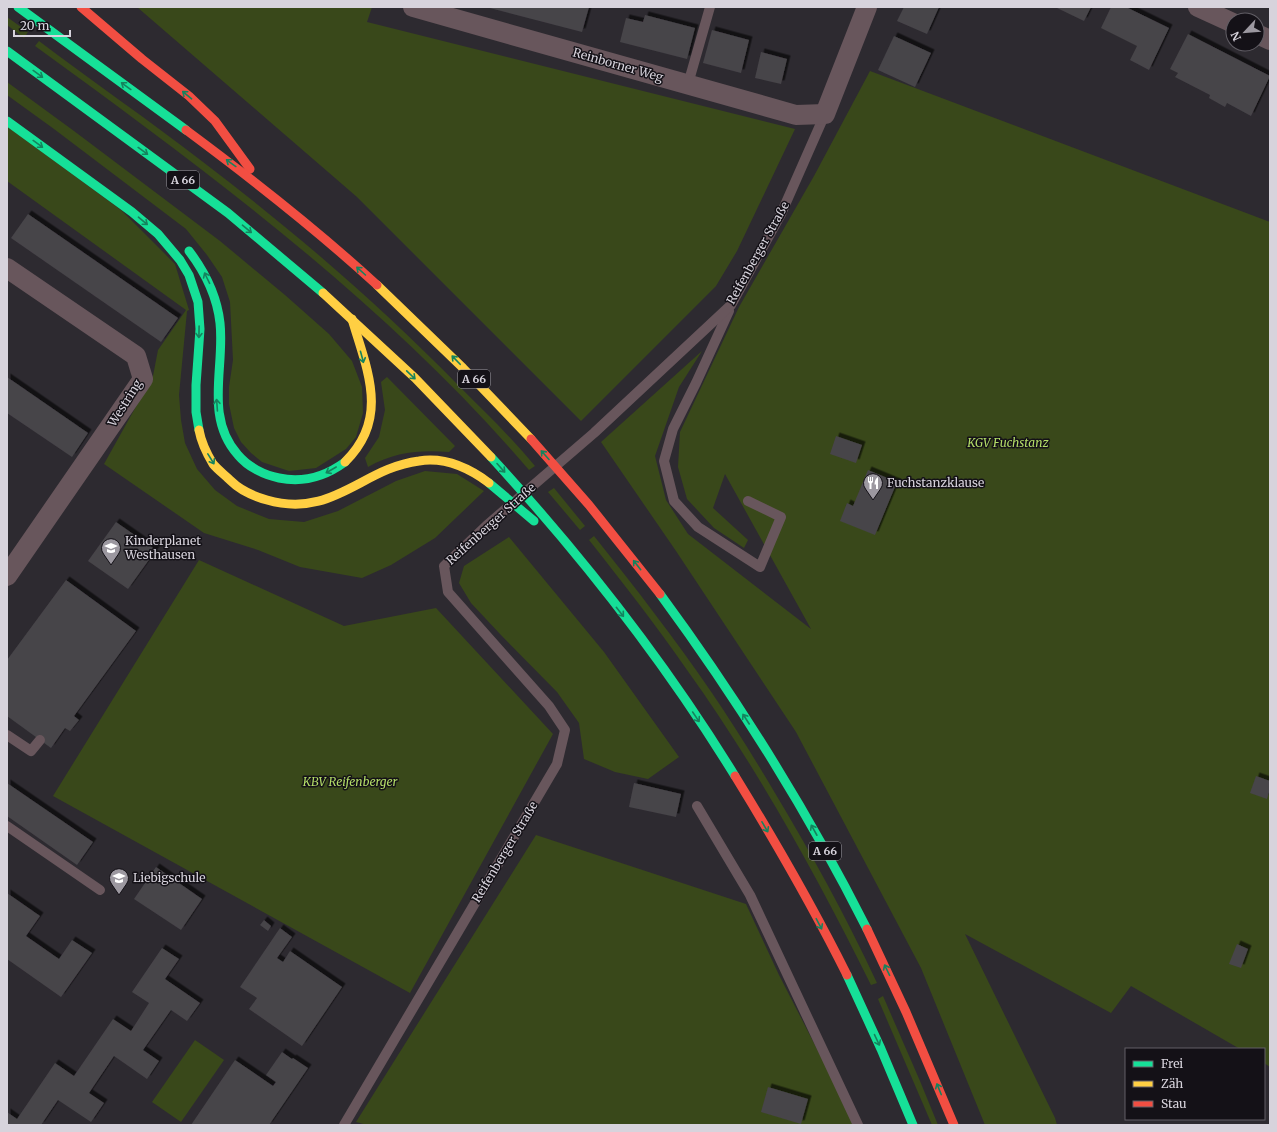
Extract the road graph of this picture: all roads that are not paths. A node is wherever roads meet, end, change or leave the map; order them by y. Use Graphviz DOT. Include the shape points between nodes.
graph roads {
  1 [pos="18,7"];
  2 [pos="81,7"];
  3 [pos="413,7"];
  4 [pos="710,7"];
  5 [pos="867,7"];
  6 [pos="1198,7"];
  7 [pos="1225,19"];
  8 [pos="7,51"];
  9 [pos="688,84"];
  10 [pos="825,114"];
  11 [pos="7,121"];
  12 [pos="262,186"];
  13 [pos="182,243"];
  14 [pos="7,268"];
  15 [pos="731,305"];
  16 [pos="352,319"];
  17 [pos="748,500"];
  18 [pos="579,559"];
  19 [pos="7,576"];
  20 [pos="7,735"];
  21 [pos="40,740"];
  22 [pos="697,806"];
  23 [pos="7,826"];
  24 [pos="100,890"];
  25 [pos="344,1125"];
  26 [pos="858,1125"];
  27 [pos="913,1125"];
  28 [pos="954,1125"];
  12 -- 1 [label="highway, A 66, one-way"];
  12 -- 2 [label="highway, one-way" via="215,121 189,96"];
  3 -- 9 [label="street, Reinborner Weg"];
  4 -- 9 [label="lane"];
  5 -- 10 [label="street, Reifenberger Straße"];
  6 -- 7 [label="street"];
  8 -- 16 [label="highway, A 66, one-way" via="235,218"];
  9 -- 10 [label="street, Reinborner Weg" via="796,115"];
  10 -- 15 [label="lane, Reifenberger Straße" via="781,214"];
  11 -- 18 [label="highway, one-way" via="129,210 170,246 182,262 190,277 199,310 196,424 202,444 212,461 238,487 254,496 274,502 290,505 307,504 339,494 388,469 407,463 449,463 487,481"];
  28 -- 12 [label="highway, A 66, one-way" via="890,977 851,897 812,826 754,730 662,596 611,531 503,408 386,293"];
  16 -- 13 [label="highway, one-way" via="371,390 372,410 368,429 359,446 346,461 329,472 311,479 291,480 272,477 254,469 238,457 227,441 219,422 217,403 220,323 211,287 202,269"];
  14 -- 19 [label="street, Westring" via="136,356 143,379"];
  15 -- 17 [label="lane" via="673,429 664,461 674,501 698,527 760,567 781,517"];
  15 -- 25 [label="lane, Reifenberger Straße" via="594,433 486,526 444,566 448,592 549,706 565,730 557,764"];
  16 -- 18 [label="highway, A 66, one-way" via="470,434"];
  18 -- 27 [label="highway, A 66, one-way" via="675,686 720,752 761,820 801,889 844,972"];
  20 -- 21 [label="lane" via="31,751"];
  22 -- 26 [label="lane" via="750,895"];
  23 -- 24 [label="lane"];
}
